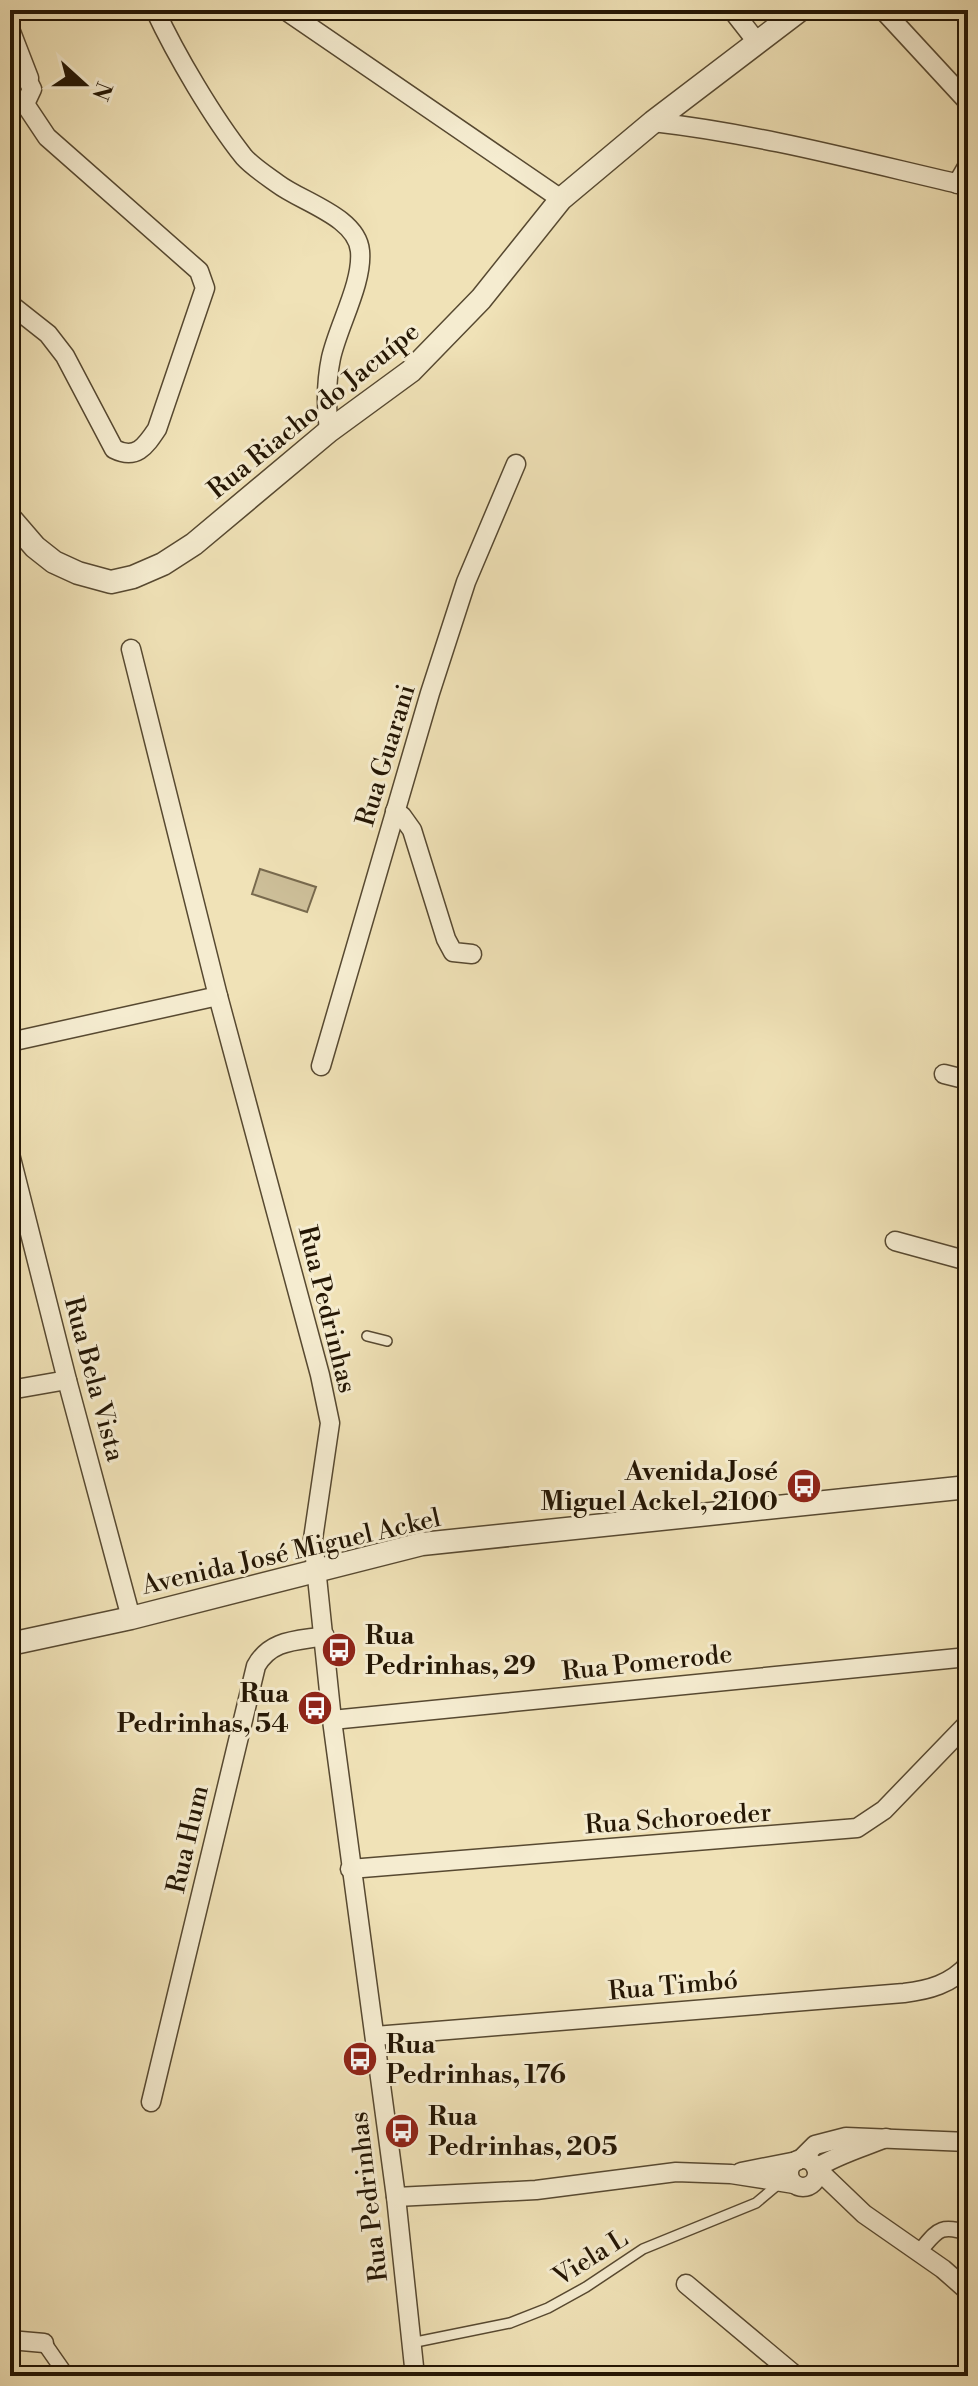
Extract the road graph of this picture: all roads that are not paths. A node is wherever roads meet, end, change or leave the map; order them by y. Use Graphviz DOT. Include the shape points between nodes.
graph roads {
  1 [pos="155,10"];
  2 [pos="285,10"];
  3 [pos="732,10"];
  4 [pos="800,10"];
  5 [pos="883,10"];
  6 [pos="10,29"];
  7 [pos="757,42"];
  8 [pos="10,73"];
  9 [pos="29,78"];
  10 [pos="968,102"];
  11 [pos="14,105"];
  12 [pos="653,122"];
  13 [pos="968,165"];
  14 [pos="963,185"];
  15 [pos="561,199"];
  16 [pos="10,304"];
  17 [pos="329,431"];
  18 [pos="516,464"];
  19 [pos="10,518"];
  20 [pos="131,649"];
  21 [pos="395,811"];
  22 [pos="472,954"];
  23 [pos="218,996"];
  24 [pos="10,1042"];
  25 [pos="321,1066"];
  26 [pos="944,1074"];
  27 [pos="968,1080"];
  28 [pos="10,1154"];
  29 [pos="895,1241"];
  30 [pos="968,1261"];
  31 [pos="367,1336"];
  32 [pos="387,1341"];
  33 [pos="67,1380"];
  34 [pos="10,1390"];
  35 [pos="968,1487"];
  36 [pos="317,1572"];
  37 [pos="131,1618"];
  38 [pos="325,1636"];
  39 [pos="10,1644"];
  40 [pos="968,1657"];
  41 [pos="332,1720"];
  42 [pos="968,1723"];
  43 [pos="350,1869"];
  44 [pos="968,1965"];
  45 [pos="375,2036"];
  46 [pos="151,2102"];
  47 [pos="968,2142"];
  48 [pos="805,2163"];
  49 [pos="731,2174"];
  50 [pos="794,2184"];
  51 [pos="396,2197"];
  52 [pos="864,2214"];
  53 [pos="968,2233"];
  54 [pos="918,2253"];
  55 [pos="686,2284"];
  56 [pos="968,2291"];
  57 [pos="10,2340"];
  58 [pos="44,2343"];
  59 [pos="411,2343"];
  60 [pos="67,2376"];
  61 [pos="415,2376"];
  62 [pos="796,2376"];
  1 -- 17 [label="street" via="246,159 356,237 361,253 357,277 331,357"];
  2 -- 15 [label="street"];
  3 -- 7 [label="street"];
  4 -- 7 [label="street, Rua Riacho do Jacuípe"];
  5 -- 10 [label="street"];
  6 -- 9 [label="street"];
  7 -- 12 [label="street, Rua Riacho do Jacuípe"];
  8 -- 9 [label="street"];
  9 -- 11 [label="street" via="32,94"];
  11 -- 16 [label="street" via="199,271 205,288 157,429 144,449 129,454 114,449 65,356 48,334"];
  12 -- 14 [label="street" via="728,132"];
  12 -- 15 [label="street, Rua Riacho do Jacuípe"];
  13 -- 14 [label="street"];
  15 -- 17 [label="street, Rua Riacho do Jacuípe" via="444,339 411,371"];
  17 -- 19 [label="street, Rua Riacho do Jacuípe" via="194,544 133,577 111,582 54,562"];
  18 -- 21 [label="street, Rua Guarani" via="466,582"];
  20 -- 23 [label="street, Rua Pedrinhas"];
  21 -- 22 [label="street" via="412,830 446,939 453,952"];
  21 -- 25 [label="street, Rua Guarani"];
  23 -- 24 [label="street"];
  23 -- 36 [label="street, Rua Pedrinhas" via="330,1423 314,1526"];
  26 -- 27 [label="street"];
  28 -- 33 [label="street, Rua Bela Vista"];
  29 -- 30 [label="street"];
  31 -- 32 [label="lane"];
  33 -- 34 [label="street"];
  33 -- 37 [label="street, Rua Bela Vista"];
  35 -- 36 [label="street, Avenida José Miguel Ackel" via="422,1544"];
  36 -- 37 [label="street, Avenida José Miguel Ackel"];
  36 -- 38 [label="street, Rua Pedrinhas"];
  37 -- 39 [label="street, Avenida José Miguel Ackel"];
  38 -- 41 [label="street, Rua Pedrinhas"];
  38 -- 46 [label="street, Rua Hum" via="277,1645 264,1651 256,1666"];
  40 -- 41 [label="street, Rua Pomerode"];
  41 -- 43 [label="street, Rua Pedrinhas"];
  42 -- 43 [label="street, Rua Schoroeder" via="884,1810 857,1828"];
  43 -- 45 [label="street, Rua Pedrinhas"];
  44 -- 45 [label="street, Rua Timbó" via="945,1983 904,1993"];
  45 -- 51 [label="street, Rua Pedrinhas"];
  47 -- 48 [label="street" via="886,2138"];
  48 -- 49 [label="street"];
  48 -- 50 [label="street" via="789,2172"];
  48 -- 50 [label="street" via="815,2182"];
  48 -- 52 [label="street"];
  49 -- 50 [label="street"];
  49 -- 51 [label="street" via="676,2172 536,2190"];
  50 -- 52 [label="street"];
  50 -- 59 [label="lane, Viela L" via="643,2249 548,2308 510,2323"];
  51 -- 59 [label="street, Rua Pedrinhas"];
  52 -- 54 [label="street"];
  53 -- 54 [label="street" via="943,2229"];
  54 -- 56 [label="street"];
  55 -- 62 [label="street"];
  57 -- 58 [label="street"];
  58 -- 60 [label="street"];
  59 -- 61 [label="street, Rua Pedrinhas"];
}
